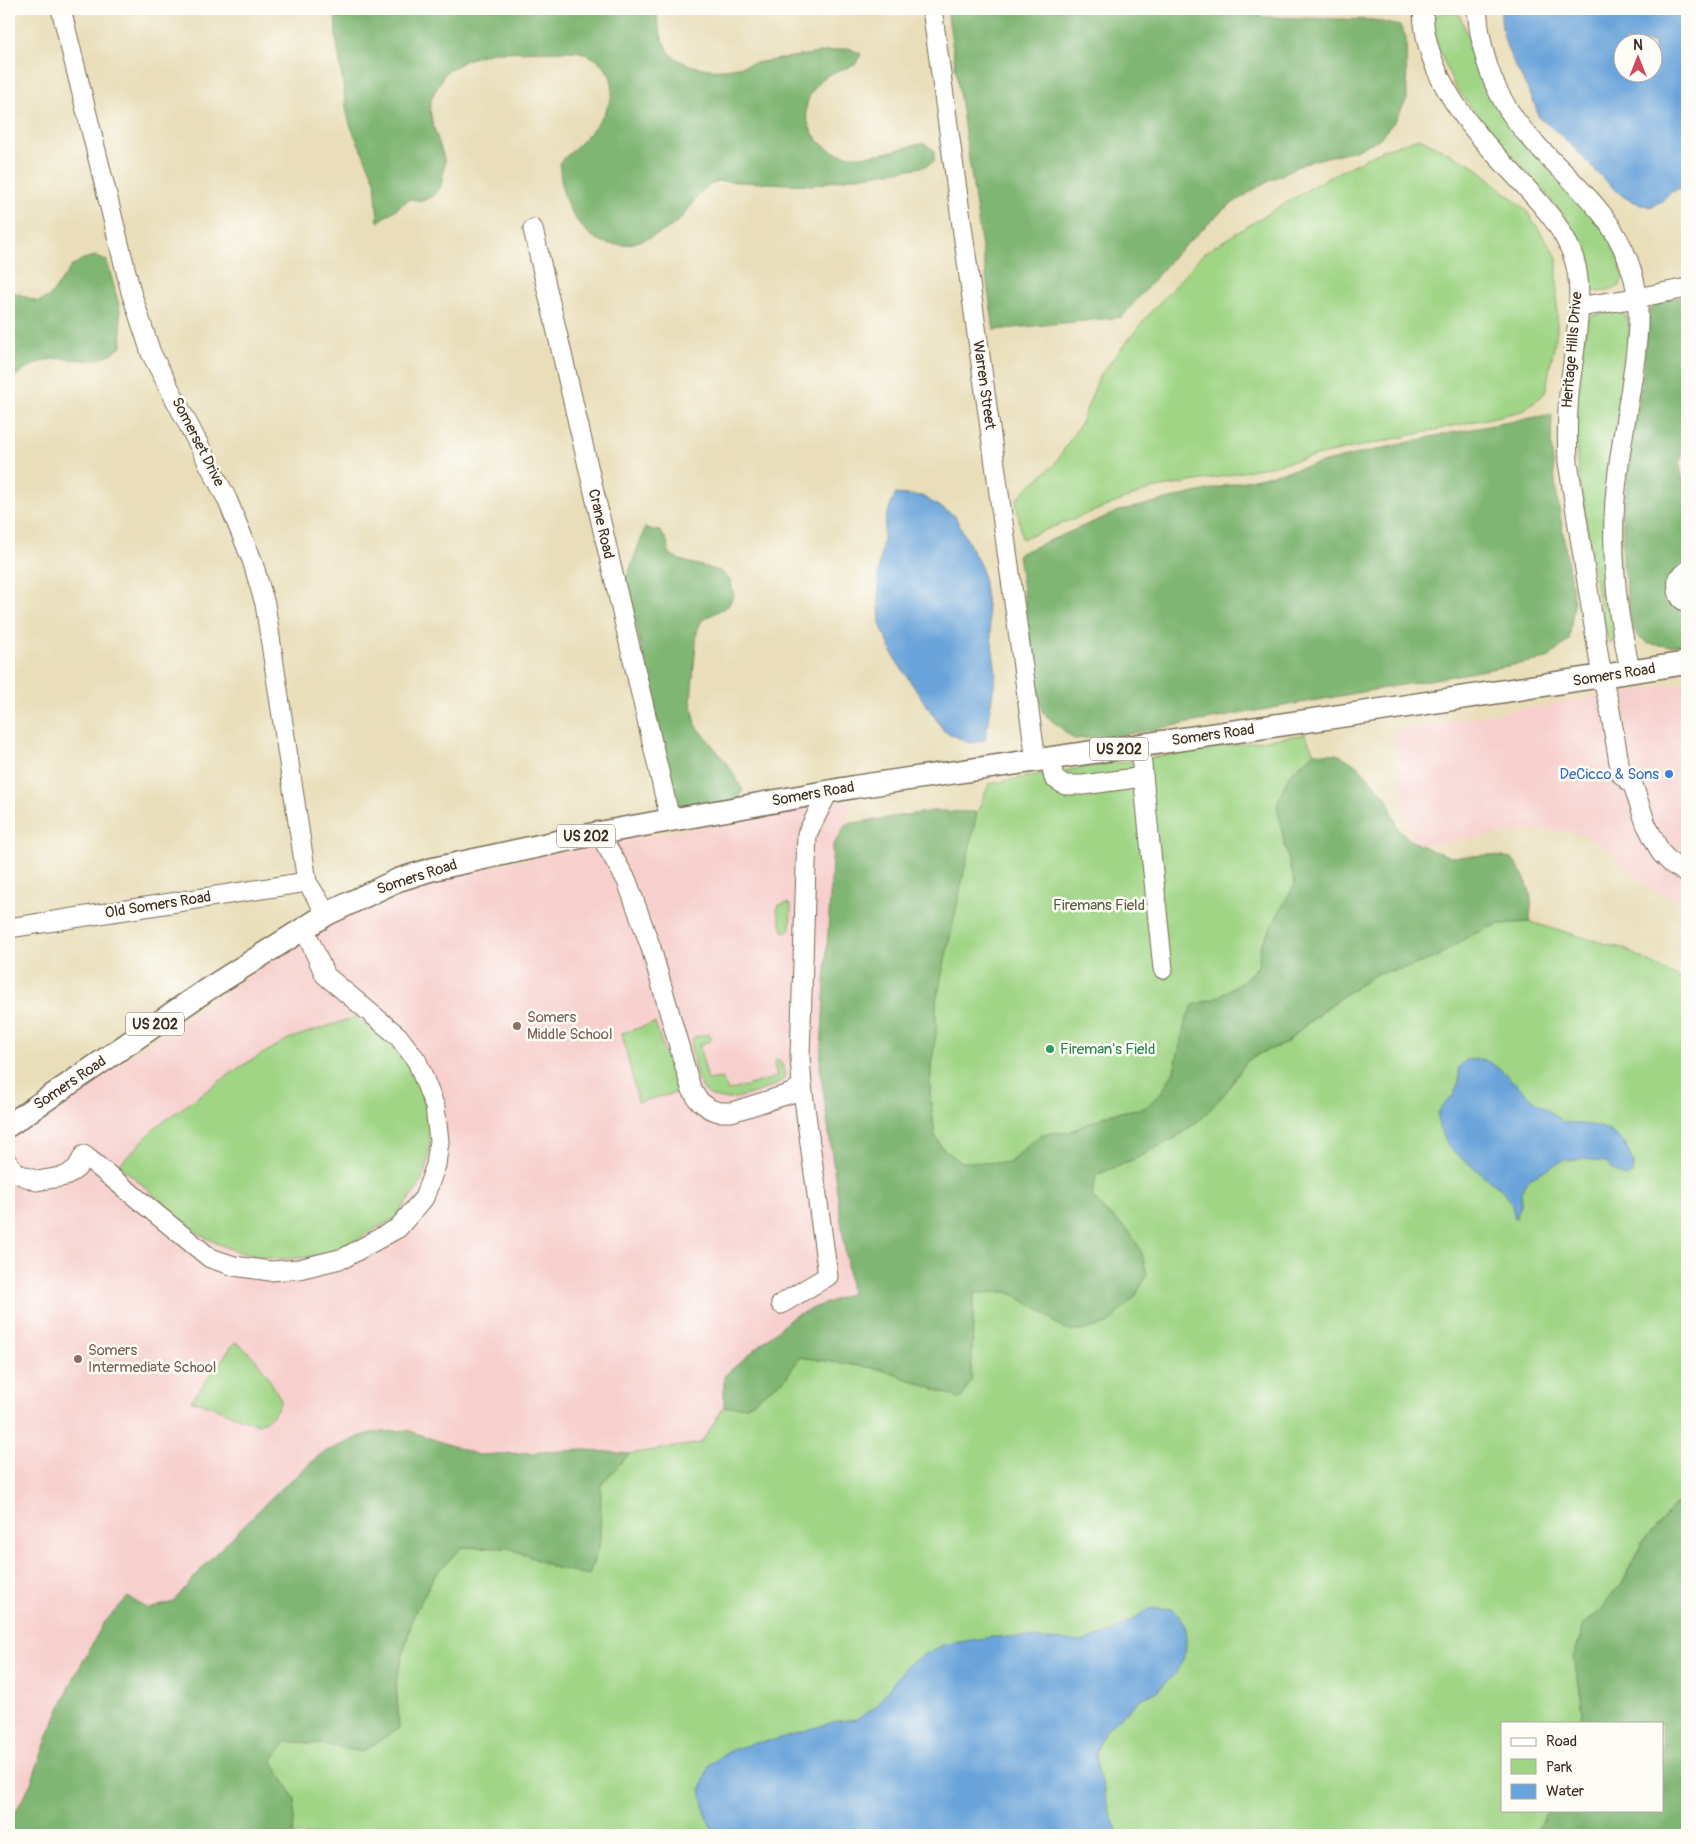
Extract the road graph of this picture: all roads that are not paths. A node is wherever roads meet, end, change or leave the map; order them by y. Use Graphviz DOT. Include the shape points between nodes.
graph roads {
  1 [pos="61,9"];
  2 [pos="932,9"];
  3 [pos="1423,9"];
  4 [pos="1477,9"];
  5 [pos="533,229"];
  6 [pos="1687,288"];
  7 [pos="1637,298"];
  8 [pos="1578,307"];
  9 [pos="1687,570"];
  10 [pos="1687,603"];
  11 [pos="1687,663"];
  12 [pos="1630,672"];
  13 [pos="1602,677"];
  14 [pos="1140,746"];
  15 [pos="1043,760"];
  16 [pos="1143,777"];
  17 [pos="828,792"];
  18 [pos="670,819"];
  19 [pos="599,833"];
  20 [pos="1687,873"];
  21 [pos="307,882"];
  22 [pos="327,914"];
  23 [pos="9,928"];
  24 [pos="304,928"];
  25 [pos="1163,969"];
  26 [pos="802,1085"];
  27 [pos="9,1125"];
  28 [pos="11,1172"];
  29 [pos="781,1304"];
  1 -- 21 [label="street, Somerset Drive" via="131,292 151,353 227,499 252,560 265,604"];
  2 -- 15 [label="street, Warren Street"];
  3 -- 8 [label="street, Heritage Hills Drive" via="1428,51 1456,106 1556,222 1567,241 1575,260"];
  4 -- 7 [label="street" via="1479,37 1496,89 1532,140 1596,205 1612,227 1625,251"];
  5 -- 18 [label="street, Crane Road"];
  6 -- 7 [label="street"];
  7 -- 8 [label="street"];
  7 -- 12 [label="street" via="1636,349 1615,498 1613,537 1619,612"];
  8 -- 13 [label="street, Heritage Hills Drive" via="1566,428 1568,462"];
  9 -- 10 [label="street" via="1678,579 1677,592"];
  11 -- 12 [label="main road, Somers Road / US 202"];
  12 -- 13 [label="main road, Somers Road / US 202"];
  13 -- 14 [label="main road, Somers Road / US 202"];
  13 -- 20 [label="street, Heritage Hills Drive" via="1621,774 1633,785 1646,824 1661,853"];
  14 -- 15 [label="main road, Somers Road / US 202"];
  14 -- 16 [label="street"];
  15 -- 16 [label="street, Warren Street" via="1054,778 1065,785 1083,786"];
  15 -- 17 [label="main road, Somers Road / US 202"];
  16 -- 25 [label="street"];
  17 -- 18 [label="main road, Somers Road / US 202"];
  17 -- 26 [label="street" via="807,834 800,1057"];
  18 -- 19 [label="main road, Somers Road / US 202"];
  19 -- 22 [label="main road, Somers Road / US 202" via="433,869 398,880"];
  19 -- 26 [label="street" via="628,881 691,1088 698,1100 710,1109 732,1112 792,1094"];
  21 -- 22 [label="street"];
  21 -- 23 [label="street, Old Somers Road"];
  22 -- 24 [label="main road, Somers Road / US 202"];
  24 -- 27 [label="main road, Somers Road / US 202" via="208,989"];
  24 -- 28 [label="street" via="325,975 398,1036 417,1061 435,1107 439,1142 436,1165 424,1198 398,1228 344,1258 299,1269 270,1271 248,1268 210,1258 84,1155 77,1168 66,1176 37,1181"];
  26 -- 29 [label="street" via="828,1276"];
}
